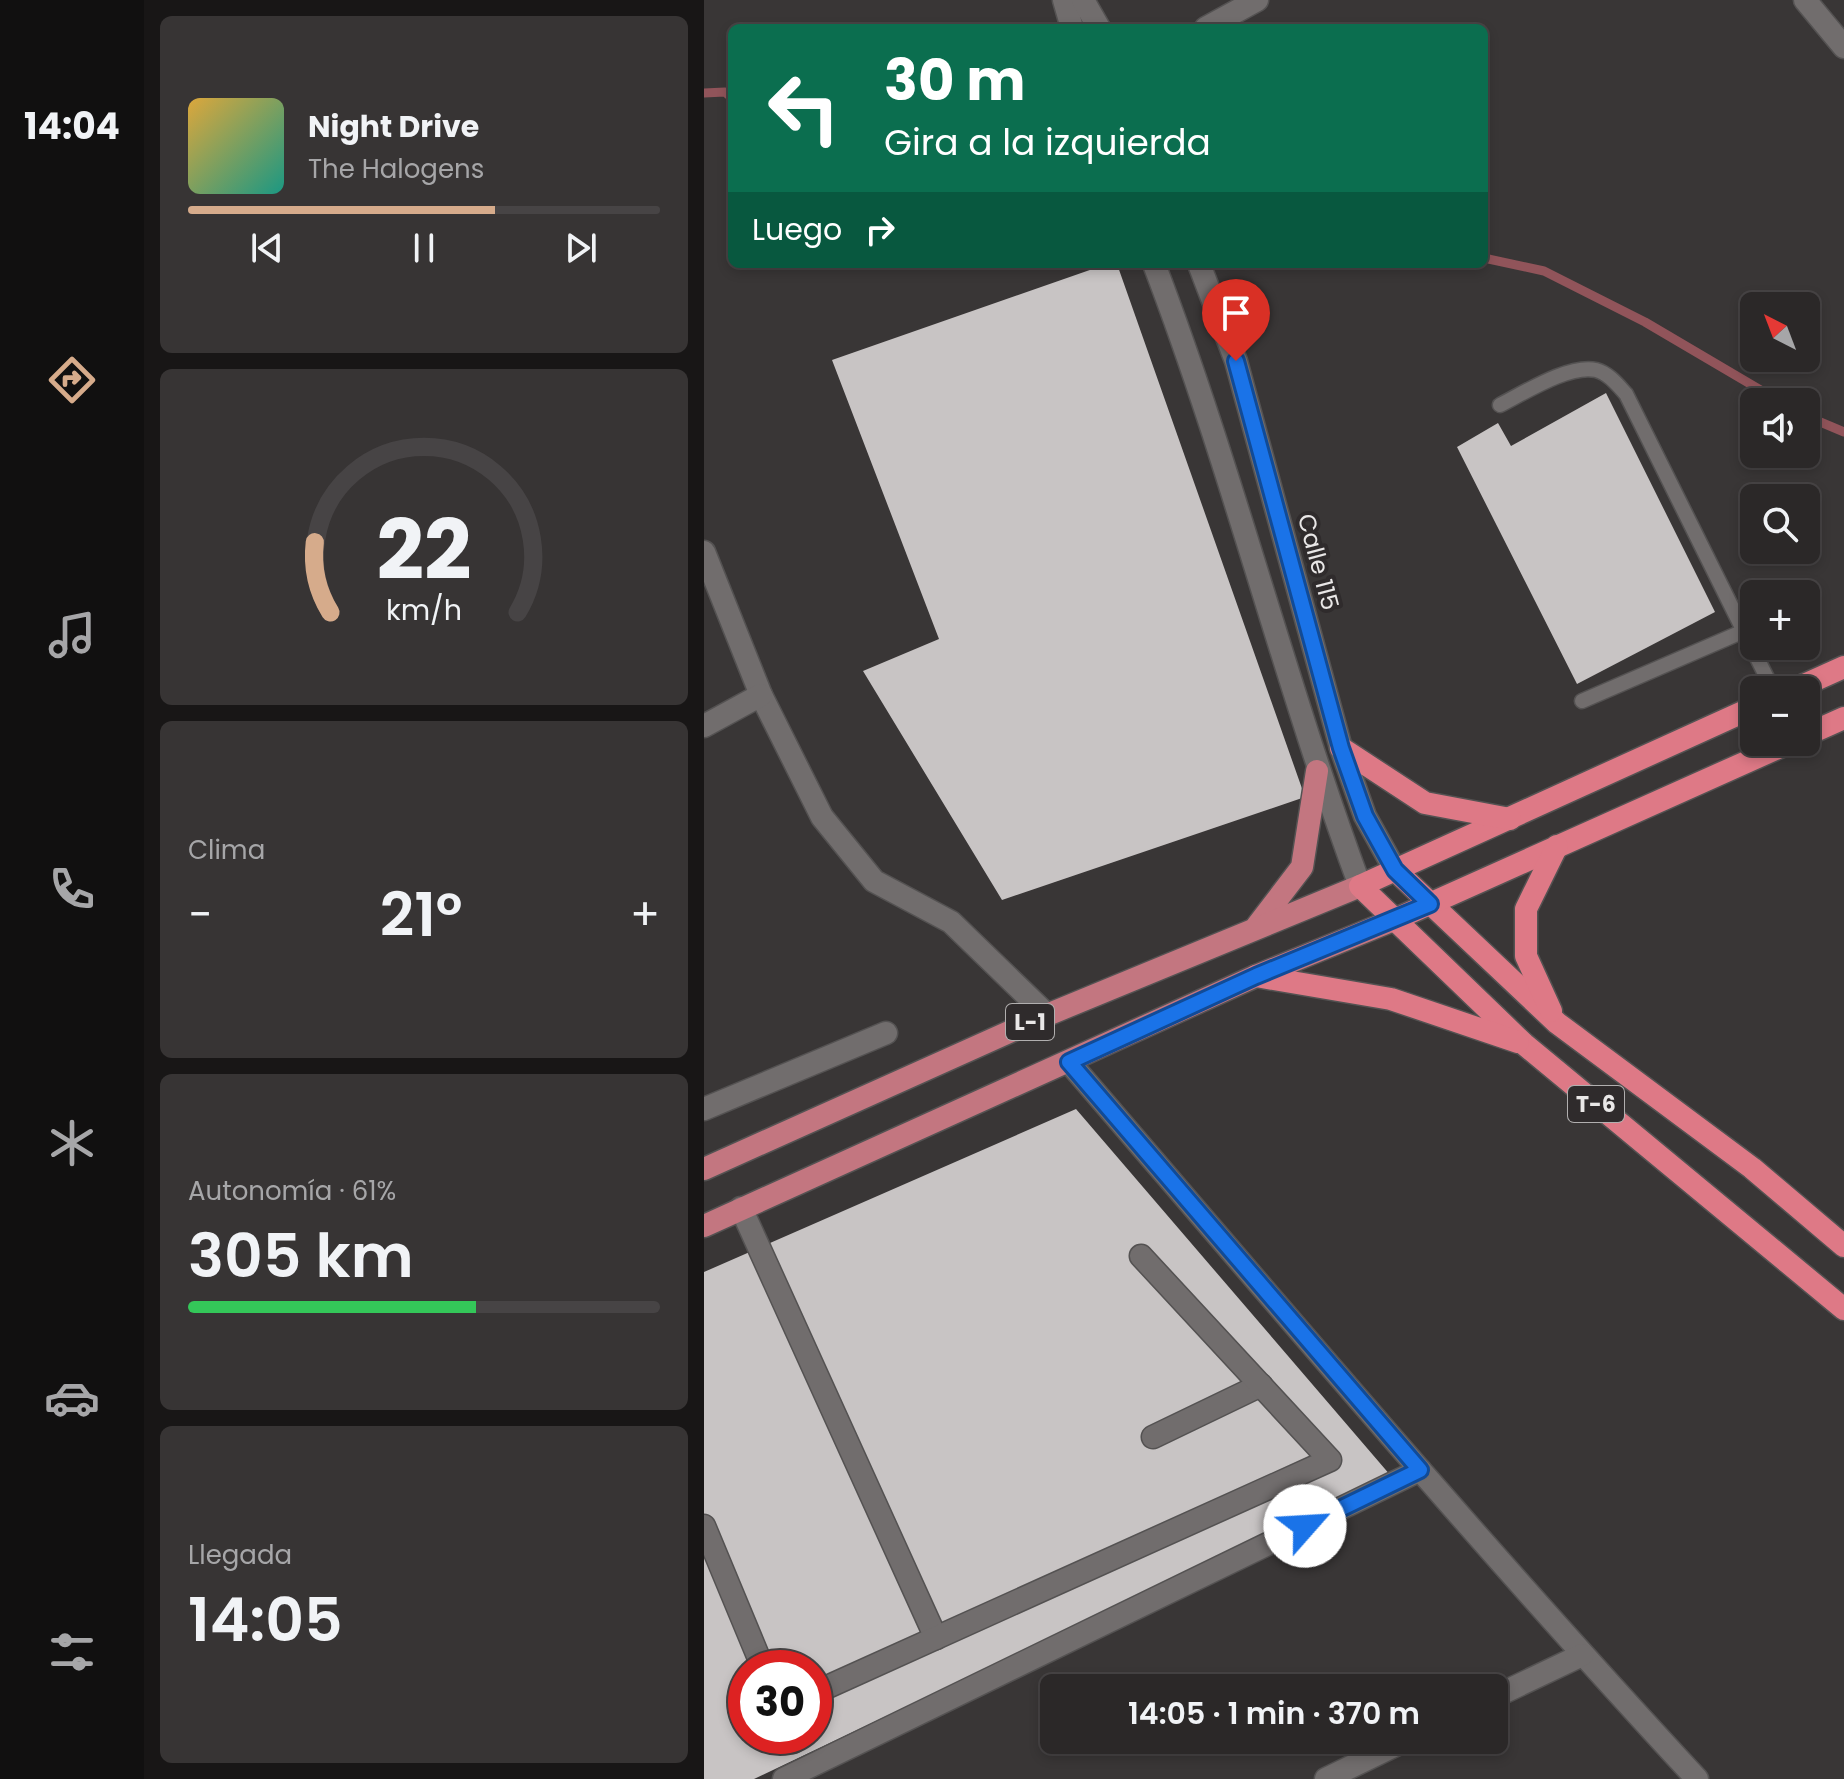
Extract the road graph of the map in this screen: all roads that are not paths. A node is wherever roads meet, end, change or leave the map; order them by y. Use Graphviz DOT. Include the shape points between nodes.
graph roads {
  1 [pos="1064,0"];
  2 [pos="1083,0"];
  3 [pos="1257,0"];
  4 [pos="1805,0"];
  5 [pos="1071,24"];
  6 [pos="1097,24"];
  7 [pos="1213,24"];
  8 [pos="1844,47"];
  9 [pos="1156,268"];
  10 [pos="1201,268"];
  11 [pos="1500,405"];
  12 [pos="704,552"];
  13 [pos="1740,623"];
  14 [pos="1740,633"];
  15 [pos="1844,667"];
  16 [pos="1820,678"];
  17 [pos="761,695"];
  18 [pos="1582,701"];
  19 [pos="1740,713"];
  20 [pos="1844,718"];
  21 [pos="704,726"];
  22 [pos="1820,729"];
  23 [pos="1341,748"];
  24 [pos="1760,756"];
  25 [pos="1317,771"];
  26 [pos="1510,819"];
  27 [pos="1557,846"];
  28 [pos="1395,870"];
  29 [pos="1360,886"];
  30 [pos="1430,904"];
  31 [pos="1396,919"];
  32 [pos="1256,928"];
  33 [pos="1256,976"];
  34 [pos="1047,1015"];
  35 [pos="1557,1023"];
  36 [pos="886,1033"];
  37 [pos="1524,1044"];
  38 [pos="1069,1062"];
  39 [pos="704,1109"];
  40 [pos="704,1169"];
  41 [pos="741,1208"];
  42 [pos="704,1226"];
  43 [pos="1844,1246"];
  44 [pos="1141,1256"];
  45 [pos="1844,1309"];
  46 [pos="1261,1385"];
  47 [pos="1153,1437"];
  48 [pos="1420,1470"];
  49 [pos="704,1526"];
  50 [pos="936,1638"];
  51 [pos="756,1650"];
  52 [pos="1582,1655"];
  53 [pos="832,1685"];
  54 [pos="1508,1690"];
  55 [pos="1377,1754"];
  56 [pos="787,1778"];
  57 [pos="1326,1779"];
  58 [pos="1697,1779"];
  1 -- 5 [label="street"];
  2 -- 6 [label="street"];
  3 -- 7 [label="street"];
  4 -- 8 [label="street"];
  9 -- 25 [label="street" via="1196,375"];
  10 -- 23 [label="street, Calle 115" via="1236,361"];
  11 -- 13 [label="lane" via="1581,369 1598,370 1613,380 1626,394"];
  12 -- 17 [label="street"];
  14 -- 18 [label="lane"];
  15 -- 16 [label="highway"];
  17 -- 21 [label="street"];
  17 -- 34 [label="street" via="822,817 874,881 951,922"];
  19 -- 26 [label="highway"];
  20 -- 22 [label="highway"];
  23 -- 26 [label="highway" via="1425,803"];
  23 -- 28 [label="street, Calle 115" via="1365,816"];
  24 -- 27 [label="highway"];
  25 -- 29 [label="street"];
  25 -- 32 [label="main road" via="1302,867"];
  26 -- 28 [label="highway"];
  27 -- 30 [label="highway"];
  27 -- 35 [label="highway" via="1526,909 1526,956"];
  28 -- 29 [label="highway"];
  28 -- 30 [label="highway, T-6"];
  29 -- 31 [label="highway, T-6"];
  29 -- 32 [label="main road, L-1"];
  30 -- 31 [label="highway"];
  30 -- 35 [label="highway, T-6"];
  31 -- 33 [label="main road, L-1"];
  31 -- 37 [label="highway, T-6"];
  32 -- 34 [label="main road, L-1"];
  33 -- 37 [label="highway" via="1391,999"];
  33 -- 38 [label="main road, L-1"];
  34 -- 40 [label="main road, L-1"];
  35 -- 43 [label="highway, T-6" via="1752,1168"];
  36 -- 39 [label="street"];
  37 -- 45 [label="highway, T-6"];
  38 -- 41 [label="main road, L-1"];
  38 -- 48 [label="street"];
  41 -- 42 [label="main road, L-1"];
  41 -- 50 [label="street"];
  44 -- 46 [label="street"];
  46 -- 47 [label="street"];
  46 -- 50 [label="street" via="1330,1460"];
  48 -- 52 [label="street"];
  48 -- 56 [label="street"];
  49 -- 51 [label="street"];
  50 -- 53 [label="street"];
  52 -- 54 [label="street"];
  52 -- 58 [label="street"];
  55 -- 57 [label="street"];
}
